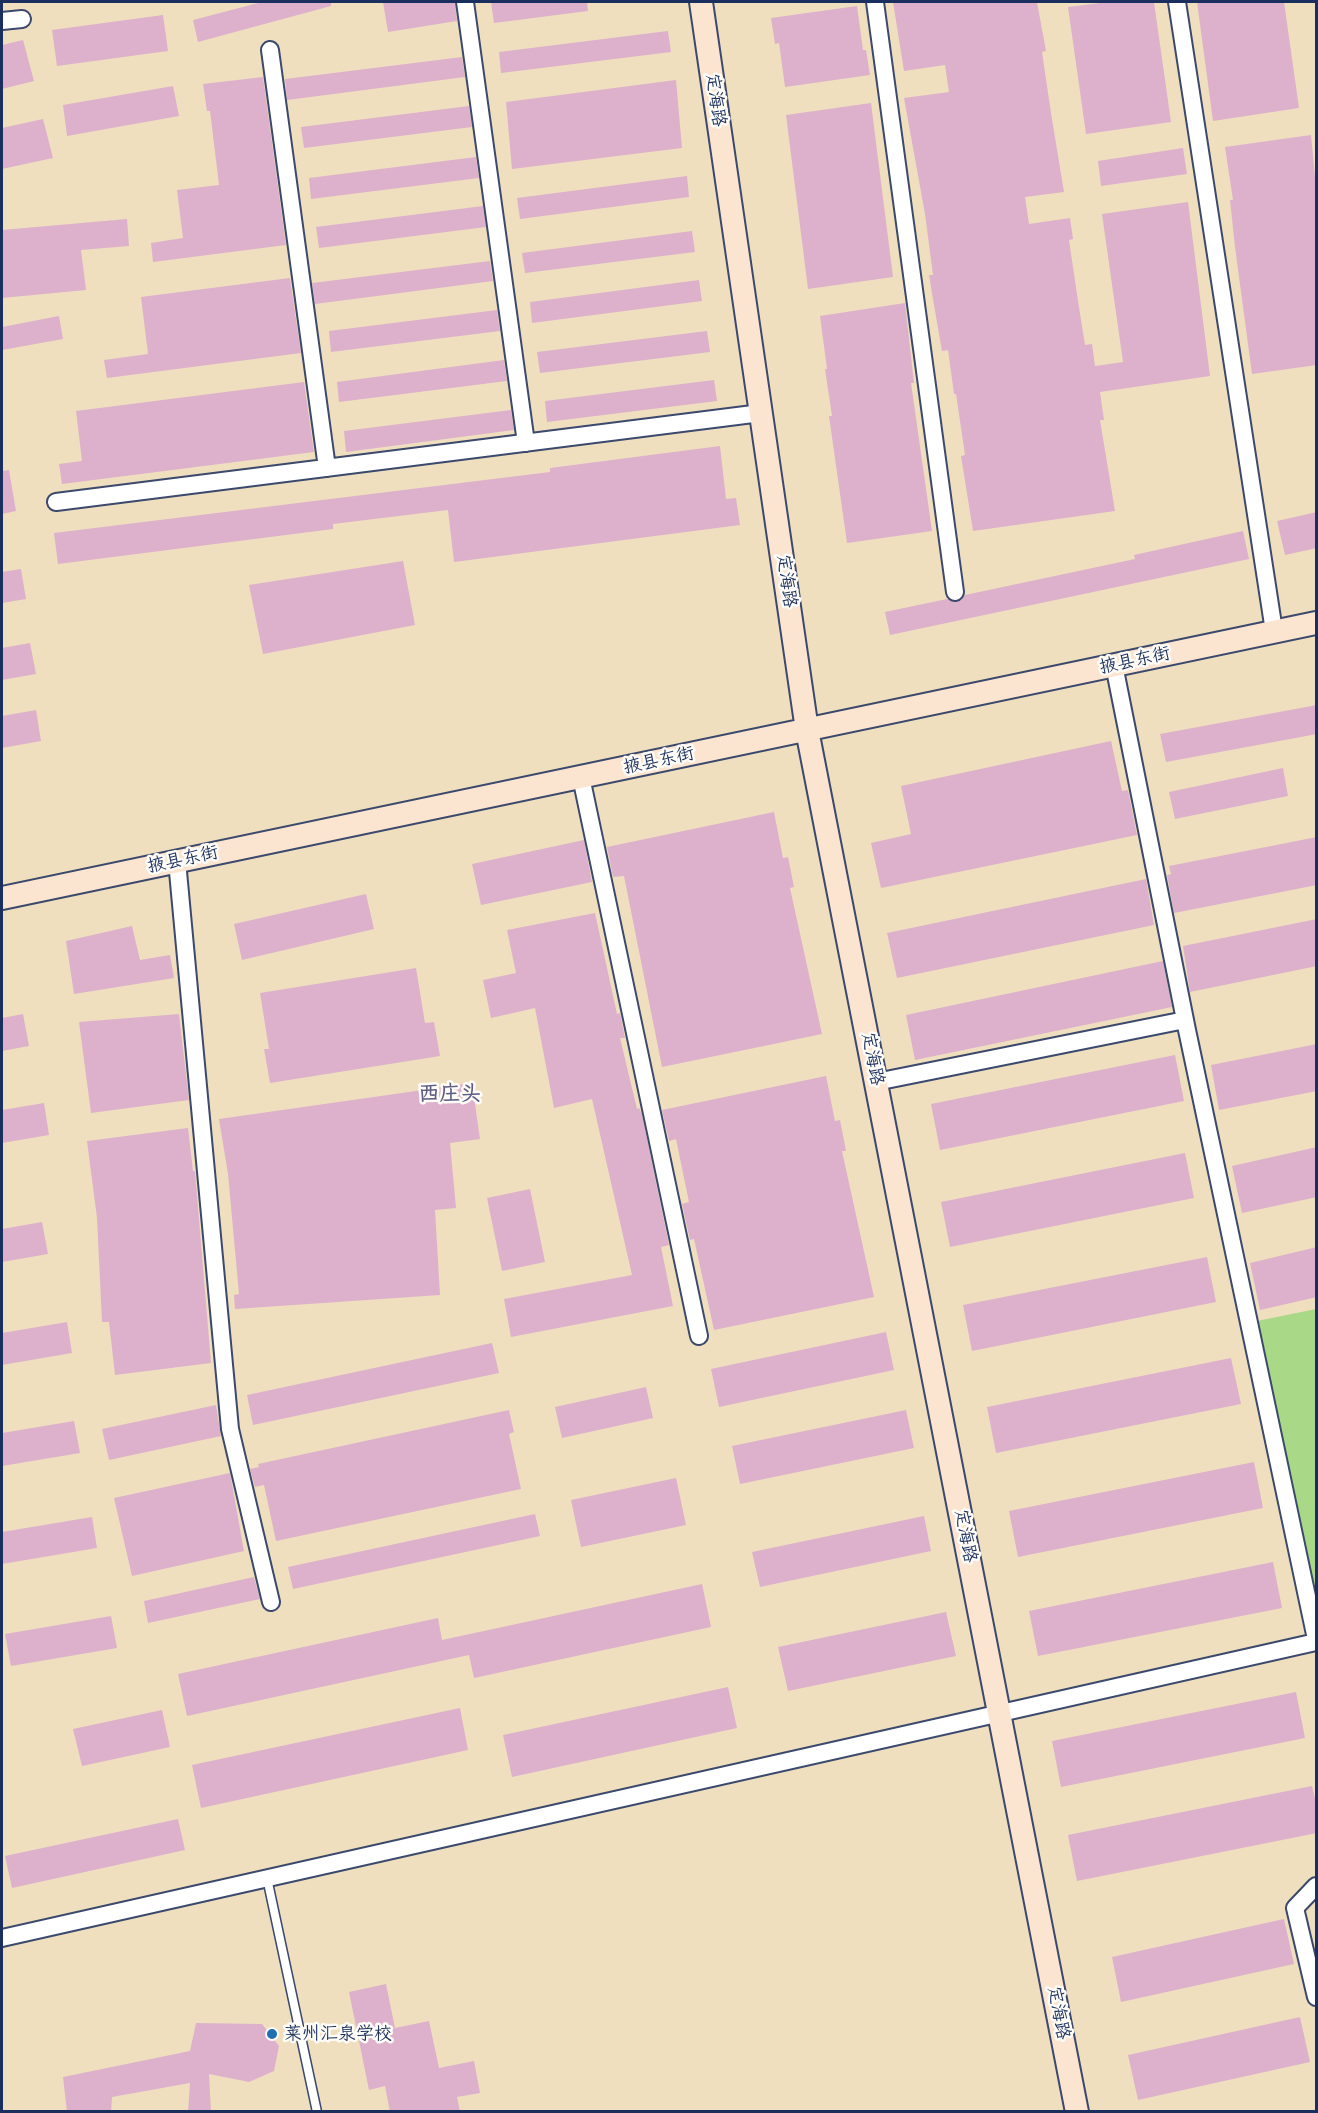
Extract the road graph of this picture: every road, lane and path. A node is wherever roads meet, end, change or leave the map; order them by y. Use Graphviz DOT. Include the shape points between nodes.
graph roads {
  1 [pos="465,2"];
  2 [pos="701,2"];
  3 [pos="875,2"];
  4 [pos="1177,2"];
  5 [pos="22,19"];
  6 [pos="2,21"];
  7 [pos="270,50"];
  8 [pos="761,413"];
  9 [pos="526,443"];
  10 [pos="327,468"];
  11 [pos="56,502"];
  12 [pos="955,592"];
  13 [pos="1317,622"];
  14 [pos="1274,631"];
  15 [pos="1114,665"];
  16 [pos="807,730"];
  17 [pos="581,777"];
  18 [pos="177,861"];
  19 [pos="2,898"];
  20 [pos="1185,1020"];
  21 [pos="876,1082"];
  22 [pos="699,1336"];
  23 [pos="271,1602"];
  24 [pos="1317,1641"];
  25 [pos="999,1712"];
  26 [pos="267,1878"];
  27 [pos="1317,1886"];
  28 [pos="2,1938"];
  29 [pos="1317,1997"];
  30 [pos="317,2112"];
  31 [pos="1077,2112"];
  1 -- 9 [label="street"];
  2 -- 8 [label="street, 定海路"];
  3 -- 12 [label="street"];
  4 -- 14 [label="street"];
  5 -- 6 [label="street"];
  7 -- 10 [label="street"];
  8 -- 9 [label="street"];
  8 -- 16 [label="street, 定海路"];
  9 -- 10 [label="street"];
  10 -- 11 [label="street"];
  13 -- 14 [label="street, 掖县东街"];
  14 -- 15 [label="street, 掖县东街"];
  15 -- 16 [label="street, 掖县东街"];
  15 -- 20 [label="street"];
  16 -- 17 [label="street, 掖县东街"];
  16 -- 21 [label="street, 定海路"];
  17 -- 18 [label="street, 掖县东街"];
  17 -- 22 [label="street"];
  18 -- 19 [label="street, 掖县东街"];
  18 -- 23 [label="street" via="230,1429"];
  20 -- 21 [label="street"];
  20 -- 24 [label="street"];
  21 -- 25 [label="street, 定海路"];
  24 -- 25 [label="street"];
  25 -- 26 [label="street"];
  25 -- 31 [label="street, 定海路"];
  26 -- 28 [label="street"];
  26 -- 30 [label="lane"];
  27 -- 29 [label="street" via="1295,1908"];
}
